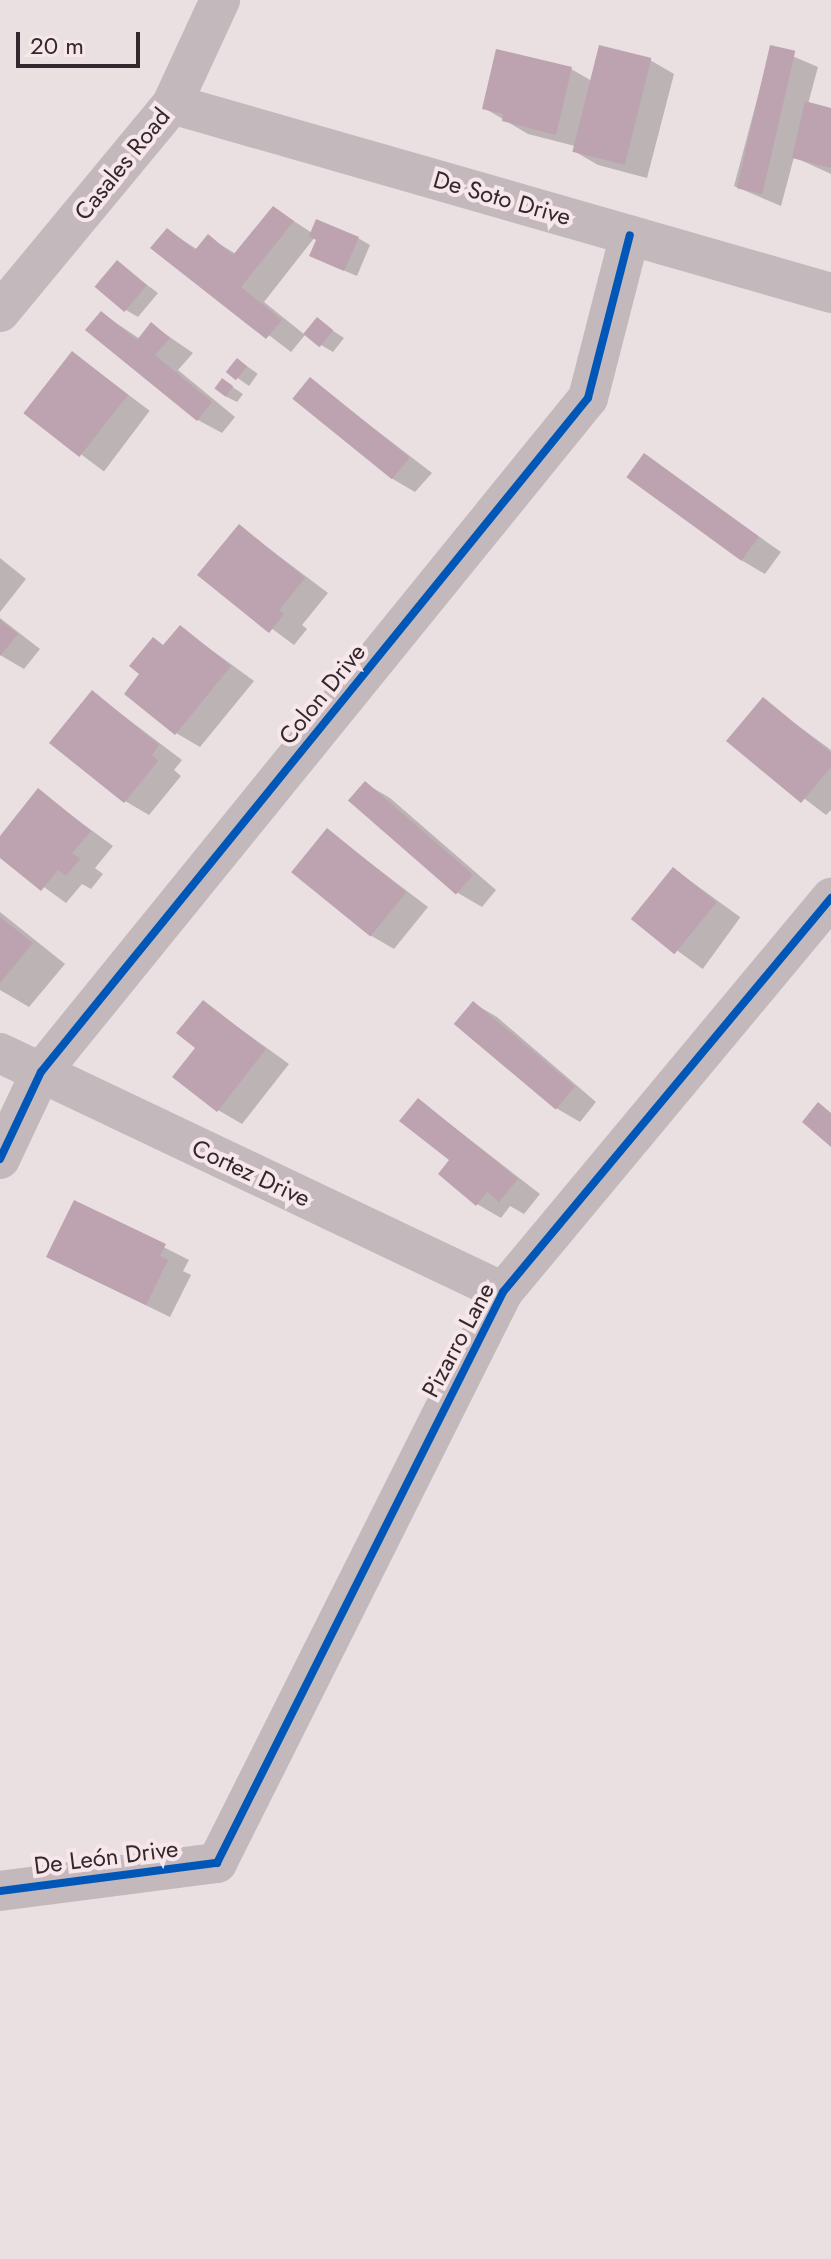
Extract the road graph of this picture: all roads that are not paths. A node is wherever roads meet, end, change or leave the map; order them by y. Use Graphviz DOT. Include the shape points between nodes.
graph roads {
  1 [pos="220,0"];
  2 [pos="172,104"];
  3 [pos="630,235"];
  4 [pos="831,293"];
  5 [pos="0,312"];
  6 [pos="831,898"];
  7 [pos="0,1053"];
  8 [pos="41,1072"];
  9 [pos="0,1159"];
  10 [pos="503,1292"];
  11 [pos="217,1863"];
  12 [pos="0,1891"];
  1 -- 2 [label="street, Casales Road"];
  2 -- 3 [label="street, De Soto Drive"];
  2 -- 5 [label="street, Casales Road"];
  3 -- 4 [label="street, De Soto Drive"];
  3 -- 8 [label="street, Colon Drive" via="588,398"];
  6 -- 10 [label="street, Pizarro Lane"];
  7 -- 8 [label="street, Cortez Drive"];
  8 -- 9 [label="street, Colon Drive"];
  8 -- 10 [label="street, Cortez Drive"];
  10 -- 11 [label="street, Pizarro Lane"];
  11 -- 12 [label="street, De León Drive"];
}
